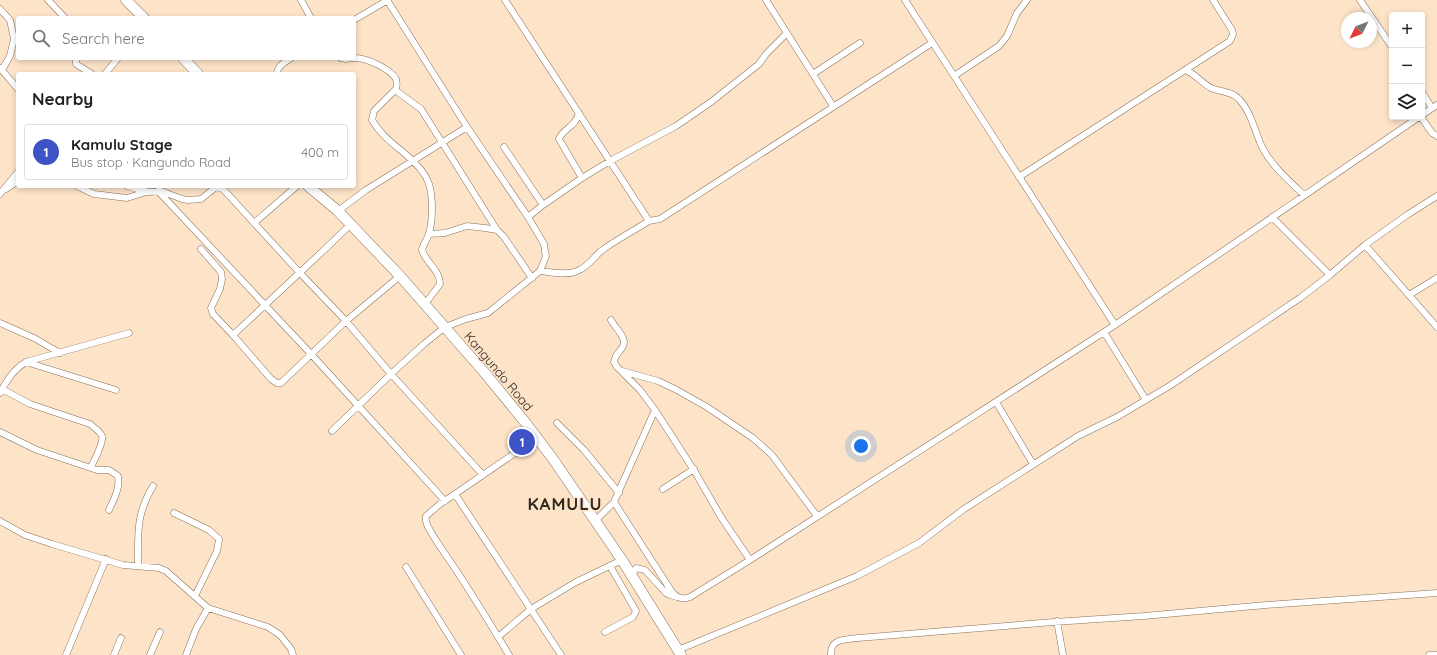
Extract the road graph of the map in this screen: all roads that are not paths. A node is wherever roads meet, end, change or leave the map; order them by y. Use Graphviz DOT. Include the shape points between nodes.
graph roads {
  1 [pos="48,0"];
  2 [pos="126,0"];
  3 [pos="301,0"];
  4 [pos="387,0"];
  5 [pos="505,0"];
  6 [pos="766,0"];
  7 [pos="905,0"];
  8 [pos="1027,0"];
  9 [pos="1213,0"];
  10 [pos="1360,0"];
  11 [pos="0,9"];
  12 [pos="63,16"];
  13 [pos="142,16"];
  14 [pos="310,16"];
  15 [pos="356,19"];
  16 [pos="787,33"];
  17 [pos="932,43"];
  18 [pos="1389,43"];
  19 [pos="860,44"];
  20 [pos="356,58"];
  21 [pos="76,60"];
  22 [pos="116,60"];
  23 [pos="185,60"];
  24 [pos="288,60"];
  25 [pos="1,69"];
  26 [pos="1186,70"];
  27 [pos="89,72"];
  28 [pos="107,72"];
  29 [pos="196,72"];
  30 [pos="278,72"];
  31 [pos="813,74"];
  32 [pos="954,76"];
  33 [pos="16,87"];
  34 [pos="395,90"];
  35 [pos="1425,95"];
  36 [pos="833,106"];
  37 [pos="1435,106"];
  38 [pos="579,113"];
  39 [pos="1425,113"];
  40 [pos="1415,120"];
  41 [pos="1424,120"];
  42 [pos="467,127"];
  43 [pos="1437,136"];
  44 [pos="442,142"];
  45 [pos="504,147"];
  46 [pos="414,161"];
  47 [pos="610,161"];
  48 [pos="16,174"];
  49 [pos="1019,177"];
  50 [pos="582,178"];
  51 [pos="16,182"];
  52 [pos="81,188"];
  53 [pos="134,188"];
  54 [pos="215,188"];
  55 [pos="221,188"];
  56 [pos="295,188"];
  57 [pos="310,188"];
  58 [pos="158,190"];
  59 [pos="2,192"];
  60 [pos="148,192"];
  61 [pos="1304,195"];
  62 [pos="1437,197"];
  63 [pos="543,205"];
  64 [pos="338,211"];
  65 [pos="528,217"];
  66 [pos="1272,217"];
  67 [pos="649,221"];
  68 [pos="254,223"];
  69 [pos="350,224"];
  70 [pos="497,230"];
  71 [pos="429,234"];
  72 [pos="1365,245"];
  73 [pos="201,249"];
  74 [pos="226,263"];
  75 [pos="540,271"];
  76 [pos="221,272"];
  77 [pos="300,273"];
  78 [pos="1330,275"];
  79 [pos="400,276"];
  80 [pos="532,278"];
  81 [pos="1437,278"];
  82 [pos="1409,295"];
  83 [pos="265,304"];
  84 [pos="424,304"];
  85 [pos="611,320"];
  86 [pos="346,321"];
  87 [pos="0,324"];
  88 [pos="1115,325"];
  89 [pos="445,327"];
  90 [pos="1437,327"];
  91 [pos="1104,332"];
  92 [pos="129,333"];
  93 [pos="233,335"];
  94 [pos="60,352"];
  95 [pos="311,354"];
  96 [pos="26,362"];
  97 [pos="621,371"];
  98 [pos="391,374"];
  99 [pos="116,390"];
  100 [pos="1,391"];
  101 [pos="1146,400"];
  102 [pos="996,402"];
  103 [pos="358,405"];
  104 [pos="655,410"];
  105 [pos="557,423"];
  106 [pos="332,431"];
  107 [pos="0,432"];
  108 [pos="537,438"];
  109 [pos="1033,464"];
  110 [pos="91,467"];
  111 [pos="694,469"];
  112 [pos="484,474"];
  113 [pos="153,486"];
  114 [pos="663,489"];
  115 [pos="618,493"];
  116 [pos="455,494"];
  117 [pos="445,501"];
  118 [pos="614,502"];
  119 [pos="108,510"];
  120 [pos="174,513"];
  121 [pos="816,516"];
  122 [pos="0,521"];
  123 [pos="595,521"];
  124 [pos="106,559"];
  125 [pos="622,560"];
  126 [pos="750,560"];
  127 [pos="138,566"];
  128 [pos="610,566"];
  129 [pos="406,567"];
  130 [pos="632,576"];
  131 [pos="1437,593"];
  132 [pos="195,596"];
  133 [pos="677,597"];
  134 [pos="208,608"];
  135 [pos="531,610"];
  136 [pos="1057,622"];
  137 [pos="160,632"];
  138 [pos="605,632"];
  139 [pos="498,637"];
  140 [pos="121,638"];
  141 [pos="680,652"];
  142 [pos="66,655"];
  143 [pos="114,655"];
  144 [pos="150,655"];
  145 [pos="186,655"];
  146 [pos="294,655"];
  147 [pos="460,655"];
  148 [pos="509,655"];
  149 [pos="561,655"];
  150 [pos="831,655"];
  151 [pos="1063,655"];
  152 [pos="1430,655"];
  153 [pos="1437,655"];
  1 -- 12 [label="street"];
  2 -- 13 [label="highway"];
  3 -- 14 [label="street"];
  4 -- 15 [label="street"];
  4 -- 42 [label="street"];
  5 -- 38 [label="street"];
  6 -- 16 [label="street"];
  7 -- 17 [label="street"];
  8 -- 32 [label="street" via="999,46"];
  9 -- 26 [label="street" via="1232,30 1233,37 1224,46"];
  10 -- 18 [label="street"];
  11 -- 25 [label="street" via="10,20 14,39 10,56"];
  16 -- 31 [label="street"];
  16 -- 47 [label="street" via="759,64 711,102 676,126"];
  17 -- 32 [label="street"];
  17 -- 36 [label="street"];
  19 -- 31 [label="street"];
  20 -- 34 [label="street" via="376,64 392,75 396,79"];
  21 -- 27 [label="street" via="76,64"];
  22 -- 28 [label="street"];
  23 -- 29 [label="highway"];
  24 -- 30 [label="street"];
  25 -- 33 [label="street"];
  26 -- 49 [label="street"];
  26 -- 61 [label="street" via="1210,87 1239,98 1248,111 1270,161"];
  31 -- 36 [label="street"];
  32 -- 49 [label="street"];
  34 -- 44 [label="street" via="422,109"];
  34 -- 46 [label="street" via="374,111 372,120 382,134"];
  35 -- 37 [label="street"];
  36 -- 67 [label="street" via="660,219"];
  37 -- 39 [label="street"];
  38 -- 47 [label="street"];
  38 -- 50 [label="street" via="574,124 559,138"];
  40 -- 61 [label="street"];
  41 -- 43 [label="street"];
  42 -- 44 [label="street"];
  42 -- 65 [label="street"];
  44 -- 46 [label="street"];
  44 -- 70 [label="street"];
  45 -- 63 [label="street"];
  46 -- 64 [label="street" via="366,190"];
  46 -- 71 [label="street" via="429,185 432,210"];
  47 -- 50 [label="street"];
  47 -- 67 [label="street"];
  48 -- 59 [label="street"];
  49 -- 88 [label="street"];
  50 -- 63 [label="street"];
  51 -- 59 [label="street"];
  52 -- 60 [label="street" via="94,194 127,198"];
  53 -- 60 [label="street"];
  54 -- 58 [label="street" via="201,199 195,200 182,199"];
  55 -- 68 [label="street"];
  56 -- 68 [label="street"];
  57 -- 64 [label="highway, Kangundo Road"];
  58 -- 60 [label="street"];
  58 -- 74 [label="street"];
  61 -- 66 [label="street"];
  62 -- 72 [label="street"];
  63 -- 65 [label="street"];
  64 -- 69 [label="highway, Kangundo Road"];
  65 -- 75 [label="street" via="546,252"];
  66 -- 78 [label="street"];
  66 -- 88 [label="street"];
  67 -- 75 [label="street" via="610,245 577,272"];
  68 -- 77 [label="street"];
  69 -- 77 [label="street"];
  69 -- 79 [label="highway, Kangundo Road"];
  70 -- 71 [label="street" via="467,226 446,233"];
  70 -- 80 [label="street"];
  71 -- 84 [label="street" via="423,253 438,275 440,284"];
  72 -- 78 [label="street"];
  72 -- 82 [label="street"];
  73 -- 76 [label="street"];
  74 -- 76 [label="street"];
  74 -- 83 [label="street"];
  75 -- 80 [label="street"];
  76 -- 93 [label="street" via="220,289 211,311"];
  77 -- 83 [label="street"];
  77 -- 86 [label="street"];
  78 -- 101 [label="street" via="1171,386"];
  79 -- 84 [label="highway, Kangundo Road"];
  79 -- 86 [label="street"];
  80 -- 89 [label="street" via="488,313"];
  81 -- 82 [label="street"];
  82 -- 90 [label="street"];
  83 -- 93 [label="street"];
  83 -- 95 [label="street"];
  84 -- 89 [label="highway, Kangundo Road"];
  85 -- 97 [label="street" via="624,342 614,362"];
  86 -- 95 [label="street"];
  86 -- 98 [label="street"];
  87 -- 94 [label="street"];
  88 -- 91 [label="street"];
  89 -- 98 [label="street"];
  89 -- 108 [label="highway, Kangundo Road"];
  91 -- 101 [label="street"];
  91 -- 102 [label="street"];
  92 -- 94 [label="street"];
  93 -- 95 [label="street" via="272,379 281,384"];
  94 -- 96 [label="street"];
  95 -- 103 [label="street"];
  96 -- 99 [label="street"];
  96 -- 100 [label="street" via="17,367"];
  97 -- 104 [label="street"];
  97 -- 121 [label="street" via="658,381 675,389 753,438 772,455"];
  98 -- 103 [label="street"];
  98 -- 112 [label="street"];
  100 -- 110 [label="street" via="30,404 90,424 102,436 102,442"];
  101 -- 109 [label="street" via="1078,436"];
  102 -- 109 [label="street"];
  102 -- 121 [label="street"];
  103 -- 106 [label="street"];
  103 -- 117 [label="street"];
  104 -- 111 [label="street"];
  104 -- 115 [label="street"];
  105 -- 115 [label="street" via="584,450"];
  107 -- 110 [label="street" via="37,450"];
  108 -- 112 [label="street"];
  108 -- 123 [label="highway, Kangundo Road"];
  109 -- 141 [label="street" via="964,509 919,544 857,576"];
  110 -- 119 [label="street" via="109,470 118,476 119,484"];
  111 -- 114 [label="street"];
  111 -- 126 [label="street" via="721,517"];
  112 -- 116 [label="street"];
  113 -- 127 [label="street" via="145,499 138,527"];
  115 -- 118 [label="street"];
  116 -- 117 [label="street"];
  116 -- 135 [label="street"];
  117 -- 139 [label="street" via="426,516 426,522"];
  118 -- 123 [label="street"];
  118 -- 133 [label="street"];
  120 -- 132 [label="street" via="209,530 218,539 217,551"];
  121 -- 126 [label="street"];
  122 -- 124 [label="street" via="25,535"];
  123 -- 125 [label="highway, Kangundo Road"];
  124 -- 127 [label="street" via="123,565"];
  124 -- 142 [label="street"];
  125 -- 128 [label="street"];
  125 -- 130 [label="highway, Kangundo Road"];
  126 -- 133 [label="street" via="690,597"];
  127 -- 132 [label="street" via="166,571"];
  128 -- 135 [label="street" via="576,582"];
  128 -- 138 [label="street" via="636,611 633,617"];
  129 -- 147 [label="street"];
  130 -- 133 [label="street" via="636,568 645,570 666,593"];
  130 -- 141 [label="highway, Kangundo Road"];
  131 -- 136 [label="street"];
  132 -- 134 [label="street"];
  134 -- 145 [label="street"];
  134 -- 146 [label="street" via="268,627 280,634"];
  135 -- 139 [label="street"];
  135 -- 149 [label="street"];
  136 -- 150 [label="street" via="858,638 833,644"];
  136 -- 151 [label="street"];
  137 -- 144 [label="street"];
  139 -- 148 [label="street"];
  140 -- 143 [label="street"];
  152 -- 153 [label="street"];
}
